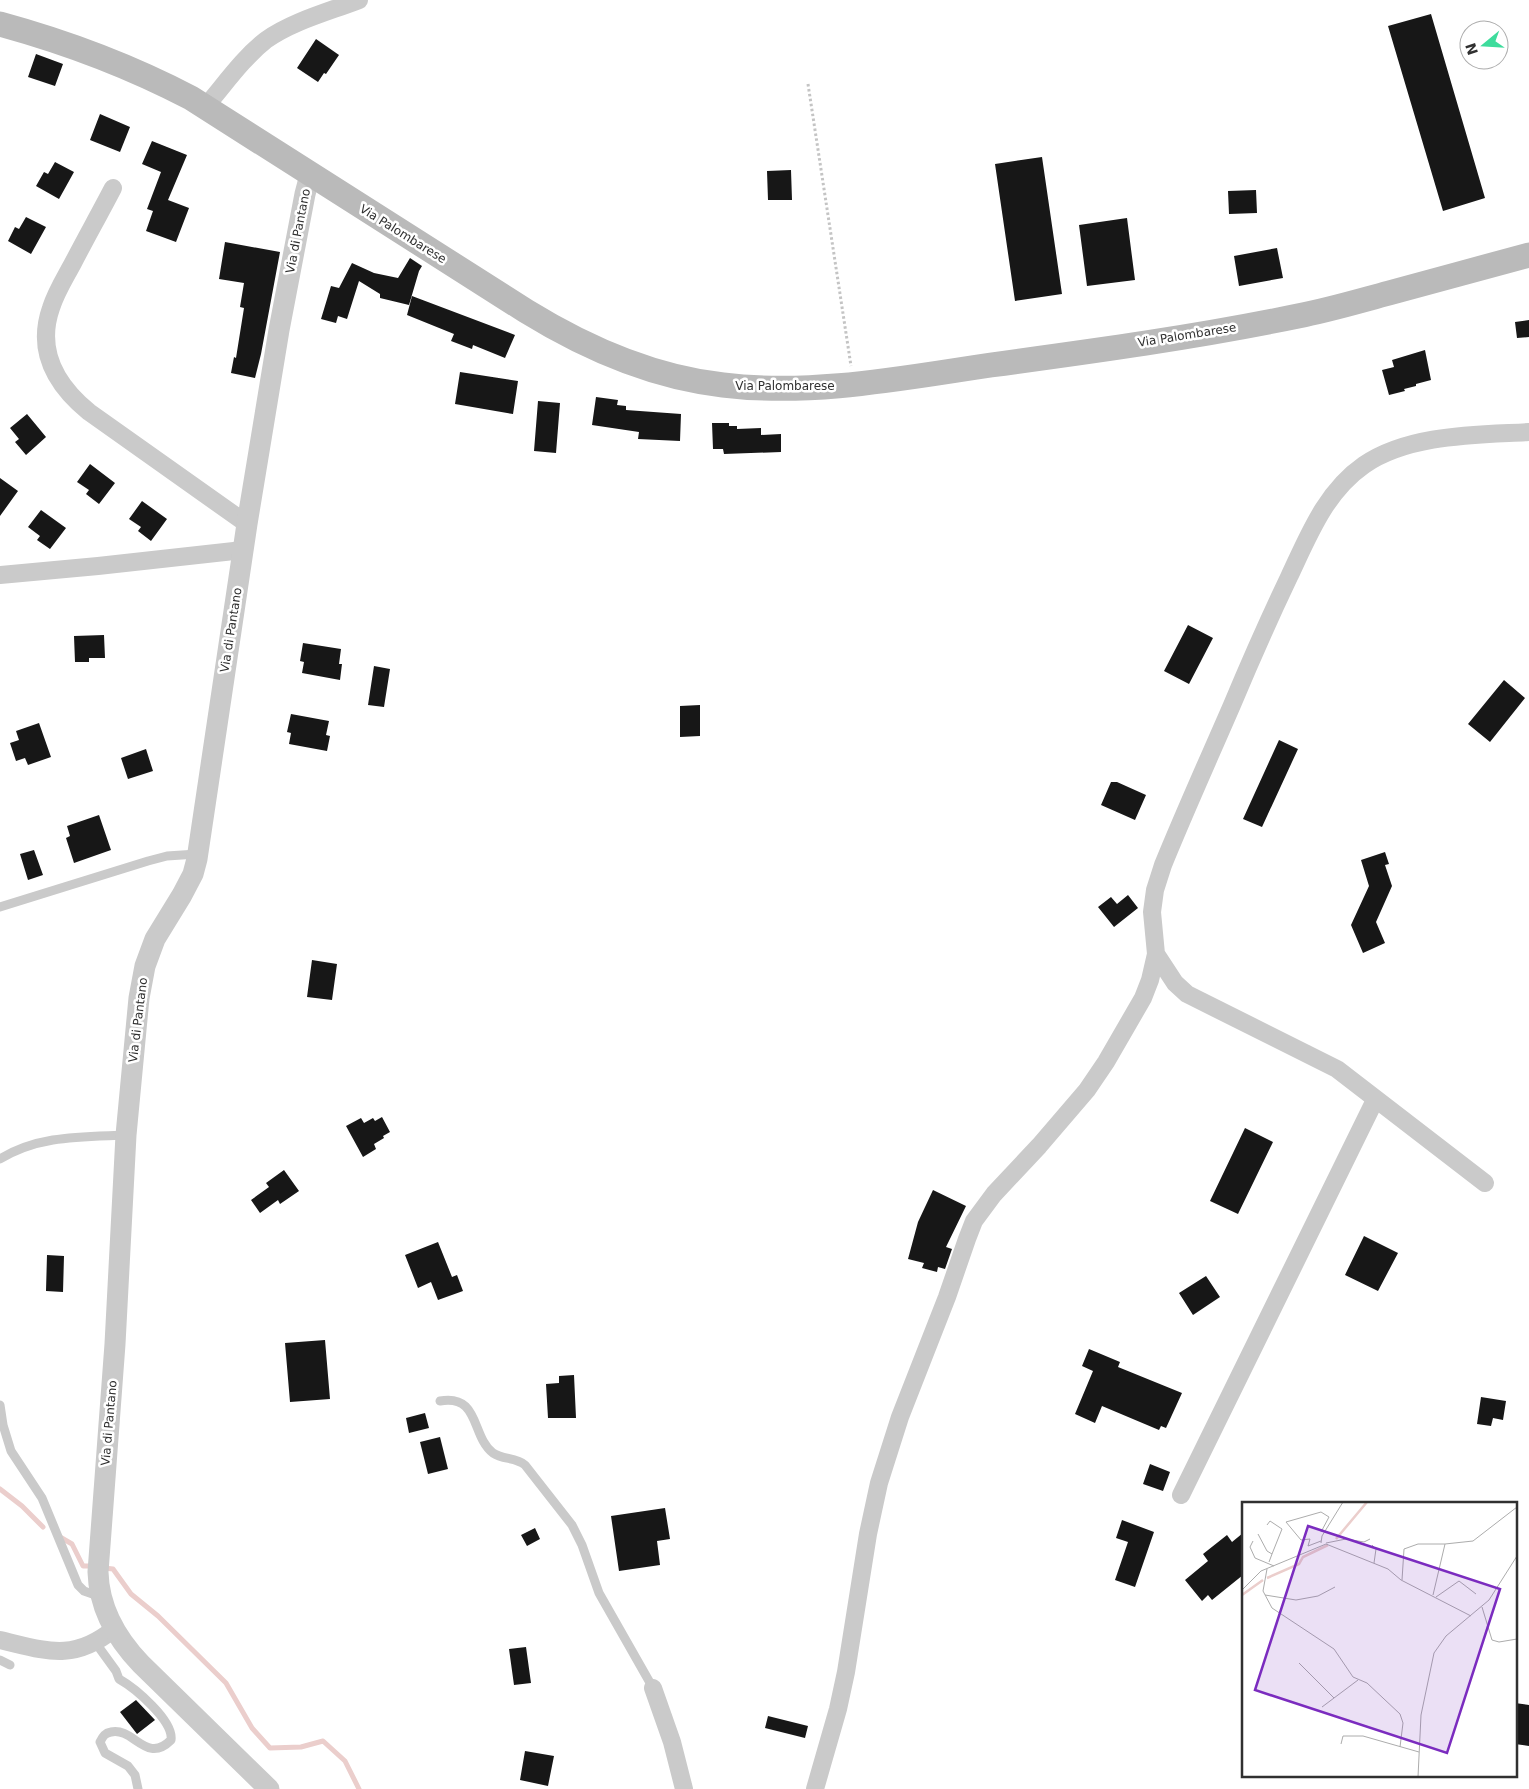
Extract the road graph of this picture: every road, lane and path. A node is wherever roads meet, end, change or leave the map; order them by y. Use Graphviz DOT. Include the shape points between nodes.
graph roads {
  1 [pos="359,0"];
  2 [pos="0,24"];
  3 [pos="808,84"];
  4 [pos="206,106"];
  5 [pos="310,175"];
  6 [pos="113,188"];
  7 [pos="1529,255"];
  8 [pos="854,384"];
  9 [pos="1529,432"];
  10 [pos="247,524"];
  11 [pos="243,550"];
  12 [pos="0,575"];
  13 [pos="198,854"];
  14 [pos="0,907"];
  15 [pos="1156,954"];
  16 [pos="1375,1100"];
  17 [pos="126,1135"];
  18 [pos="0,1159"];
  19 [pos="1484,1183"];
  20 [pos="440,1401"];
  21 [pos="0,1405"];
  22 [pos="1180,1495"];
  23 [pos="101,1597"];
  24 [pos="114,1629"];
  25 [pos="0,1640"];
  26 [pos="95,1642"];
  27 [pos="0,1660"];
  28 [pos="10,1665"];
  29 [pos="653,1688"];
  30 [pos="138,1789"];
  31 [pos="269,1789"];
  32 [pos="684,1789"];
  33 [pos="815,1789"];
  1 -- 4 [label="street" via="298,23 267,40"];
  2 -- 4 [label="main road, Via Palombarese" via="103,58"];
  3 -- 8 [label="path"];
  4 -- 5 [label="main road, Via Palombarese"];
  5 -- 8 [label="main road, Via Palombarese" via="551,326 635,364 722,385 781,388"];
  5 -- 10 [label="street, Via di Pantano" via="279,330"];
  6 -- 10 [label="street" via="51,307 46,335 53,369 68,393 89,412"];
  7 -- 8 [label="main road, Via Palombarese" via="1299,316 1080,353"];
  9 -- 15 [label="street" via="1448,438 1397,449 1364,465 1332,495 1316,521 1273,612 1163,865 1152,912"];
  10 -- 11 [label="street, Via di Pantano"];
  11 -- 12 [label="street"];
  11 -- 13 [label="street, Via di Pantano"];
  13 -- 14 [label="lane" via="148,861"];
  13 -- 17 [label="street, Via di Pantano" via="191,878 155,939 145,966"];
  15 -- 16 [label="street" via="1174,983 1187,994 1329,1064"];
  15 -- 33 [label="street" via="1143,998 1099,1072 1066,1115 994,1194 971,1228 879,1483 846,1672"];
  16 -- 19 [label="street"];
  16 -- 22 [label="street"];
  17 -- 18 [label="lane" via="48,1140 24,1146"];
  17 -- 23 [label="street, Via di Pantano" via="114,1352 98,1550"];
  20 -- 29 [label="lane" via="454,1400 463,1404 472,1414 490,1450 525,1465 564,1514 579,1538 599,1593"];
  21 -- 23 [label="lane" via="11,1451 45,1503 78,1585 84,1592"];
  23 -- 24 [label="street, Via di Pantano"];
  24 -- 26 [label="street"];
  24 -- 31 [label="street, Via di Pantano" via="137,1660"];
  25 -- 26 [label="street" via="65,1652"];
  26 -- 30 [label="lane" via="119,1679 131,1686 170,1729 171,1740 164,1747 154,1749 118,1731 103,1736 100,1742 105,1753 128,1766 135,1775"];
  27 -- 28 [label="lane"];
  29 -- 32 [label="street"];
}
